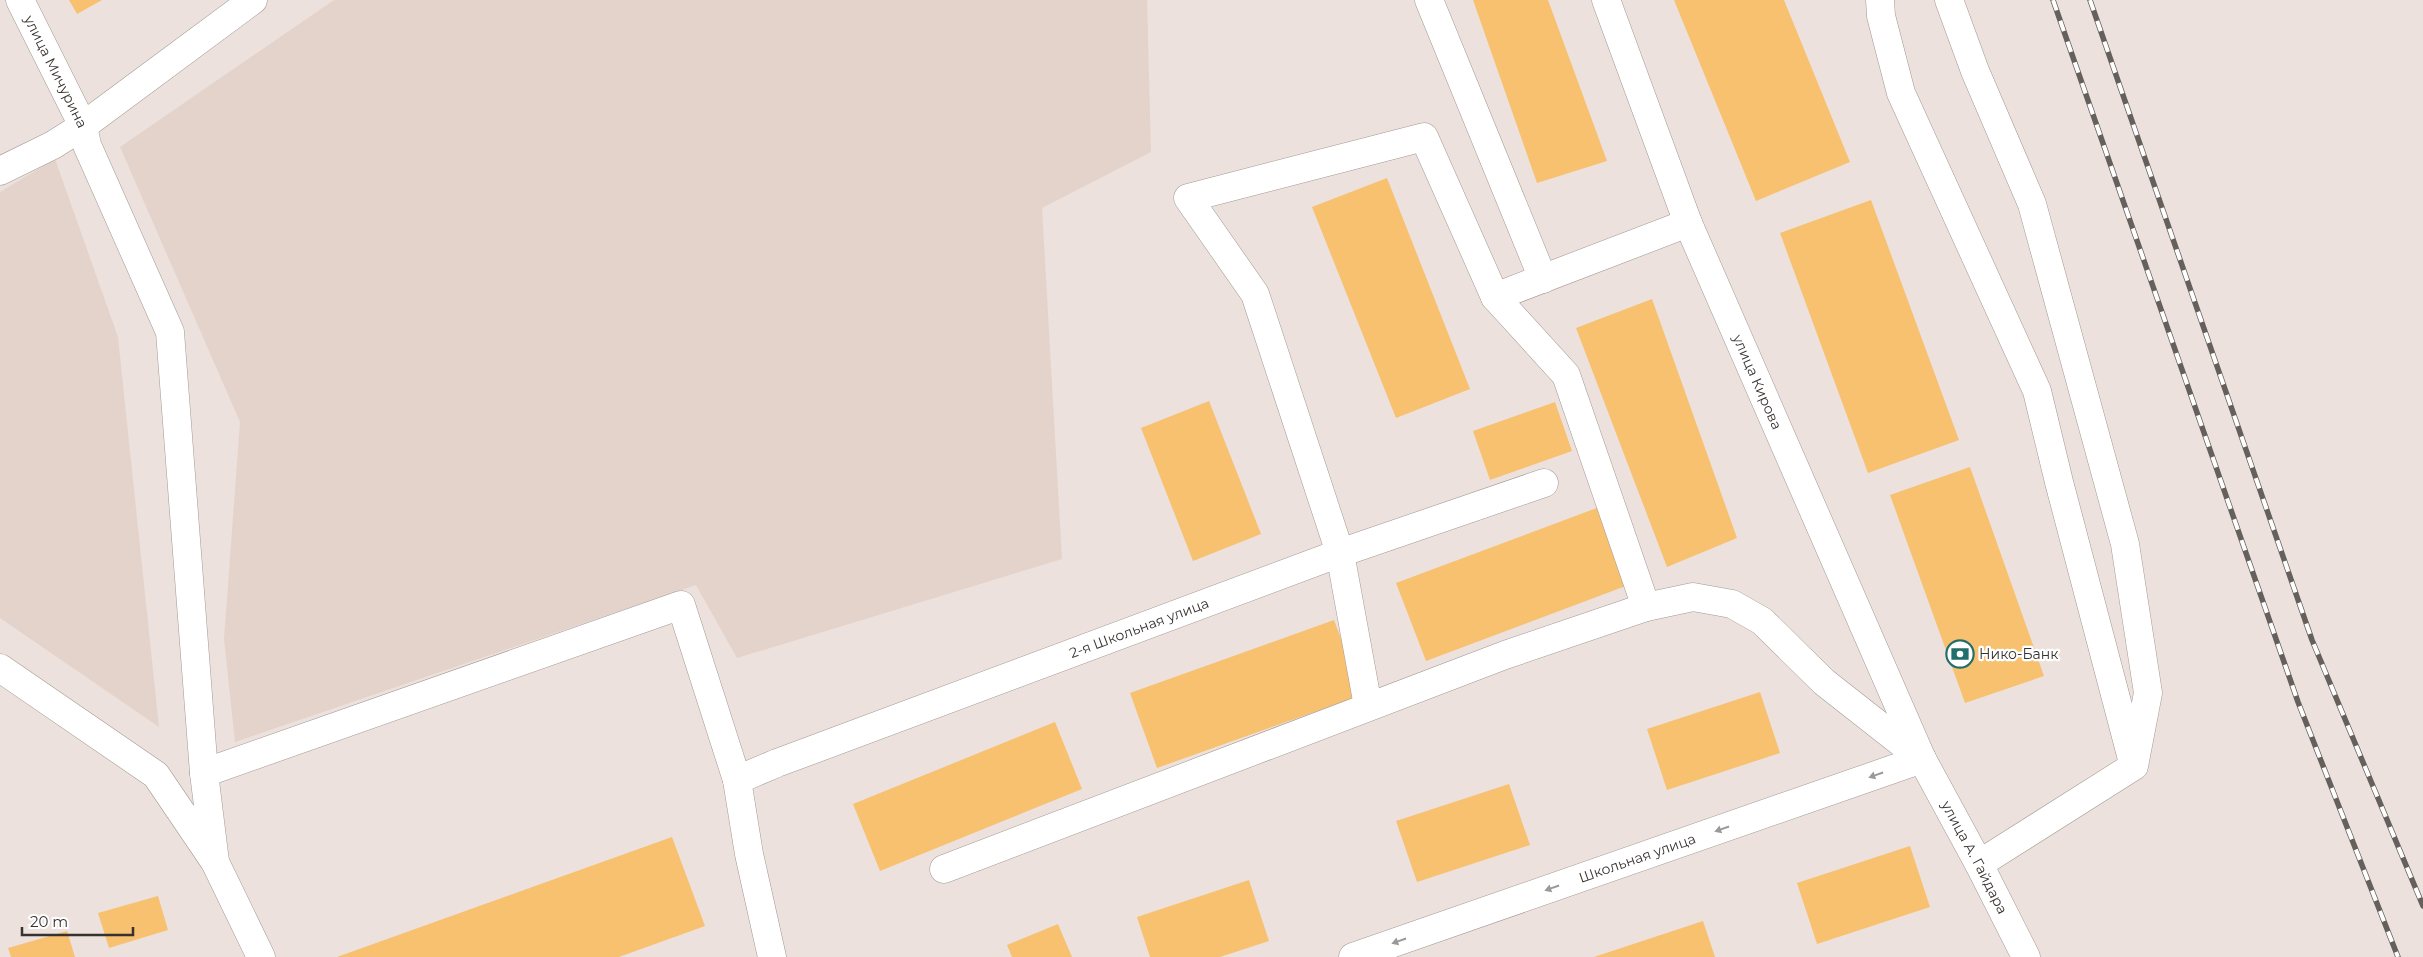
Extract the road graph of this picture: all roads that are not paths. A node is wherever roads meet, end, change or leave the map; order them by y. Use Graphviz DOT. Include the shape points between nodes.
graph roads {
  1 [pos="20,0"];
  2 [pos="253,0"];
  3 [pos="1429,0"];
  4 [pos="1606,0"];
  5 [pos="1880,0"];
  6 [pos="1949,0"];
  7 [pos="85,135"];
  8 [pos="0,171"];
  9 [pos="1688,223"];
  10 [pos="1543,279"];
  11 [pos="1496,297"];
  12 [pos="1544,483"];
  13 [pos="1340,554"];
  14 [pos="1646,607"];
  15 [pos="0,668"];
  16 [pos="1368,706"];
  17 [pos="1922,759"];
  18 [pos="2134,766"];
  19 [pos="204,773"];
  20 [pos="737,780"];
  21 [pos="215,862"];
  22 [pos="1979,864"];
  23 [pos="944,869"];
  24 [pos="260,957"];
  25 [pos="772,957"];
  26 [pos="1353,957"];
  27 [pos="2026,957"];
  1 -- 7 [label="street, улица Мичурина"];
  2 -- 7 [label="street"];
  3 -- 10 [label="street"];
  4 -- 9 [label="street, улица Кирова"];
  5 -- 18 [label="street" via="1881,16 1901,93 2037,391"];
  6 -- 18 [label="street" via="2032,204 2125,544 2148,693"];
  7 -- 8 [label="street" via="53,144"];
  7 -- 19 [label="street, улица Мичурина" via="170,332"];
  9 -- 10 [label="street"];
  9 -- 17 [label="street, улица Кирова"];
  10 -- 11 [label="street"];
  11 -- 13 [label="street" via="1424,137 1188,198 1255,294"];
  11 -- 14 [label="street" via="1566,375"];
  12 -- 13 [label="street, 2-я Школьная улица"];
  13 -- 16 [label="street"];
  13 -- 20 [label="street, 2-я Школьная улица"];
  14 -- 16 [label="street"];
  14 -- 17 [label="street" via="1693,597 1732,604 1762,621 1824,682"];
  15 -- 21 [label="street" via="156,775"];
  16 -- 23 [label="street"];
  17 -- 22 [label="street, улица А. Гайдара"];
  17 -- 26 [label="street, Школьная улица, one-way"];
  18 -- 22 [label="street"];
  19 -- 20 [label="street" via="681,605"];
  19 -- 21 [label="street, улица Мичурина"];
  20 -- 25 [label="street" via="749,854"];
  21 -- 24 [label="street"];
  22 -- 27 [label="street, улица А. Гайдара"];
}
